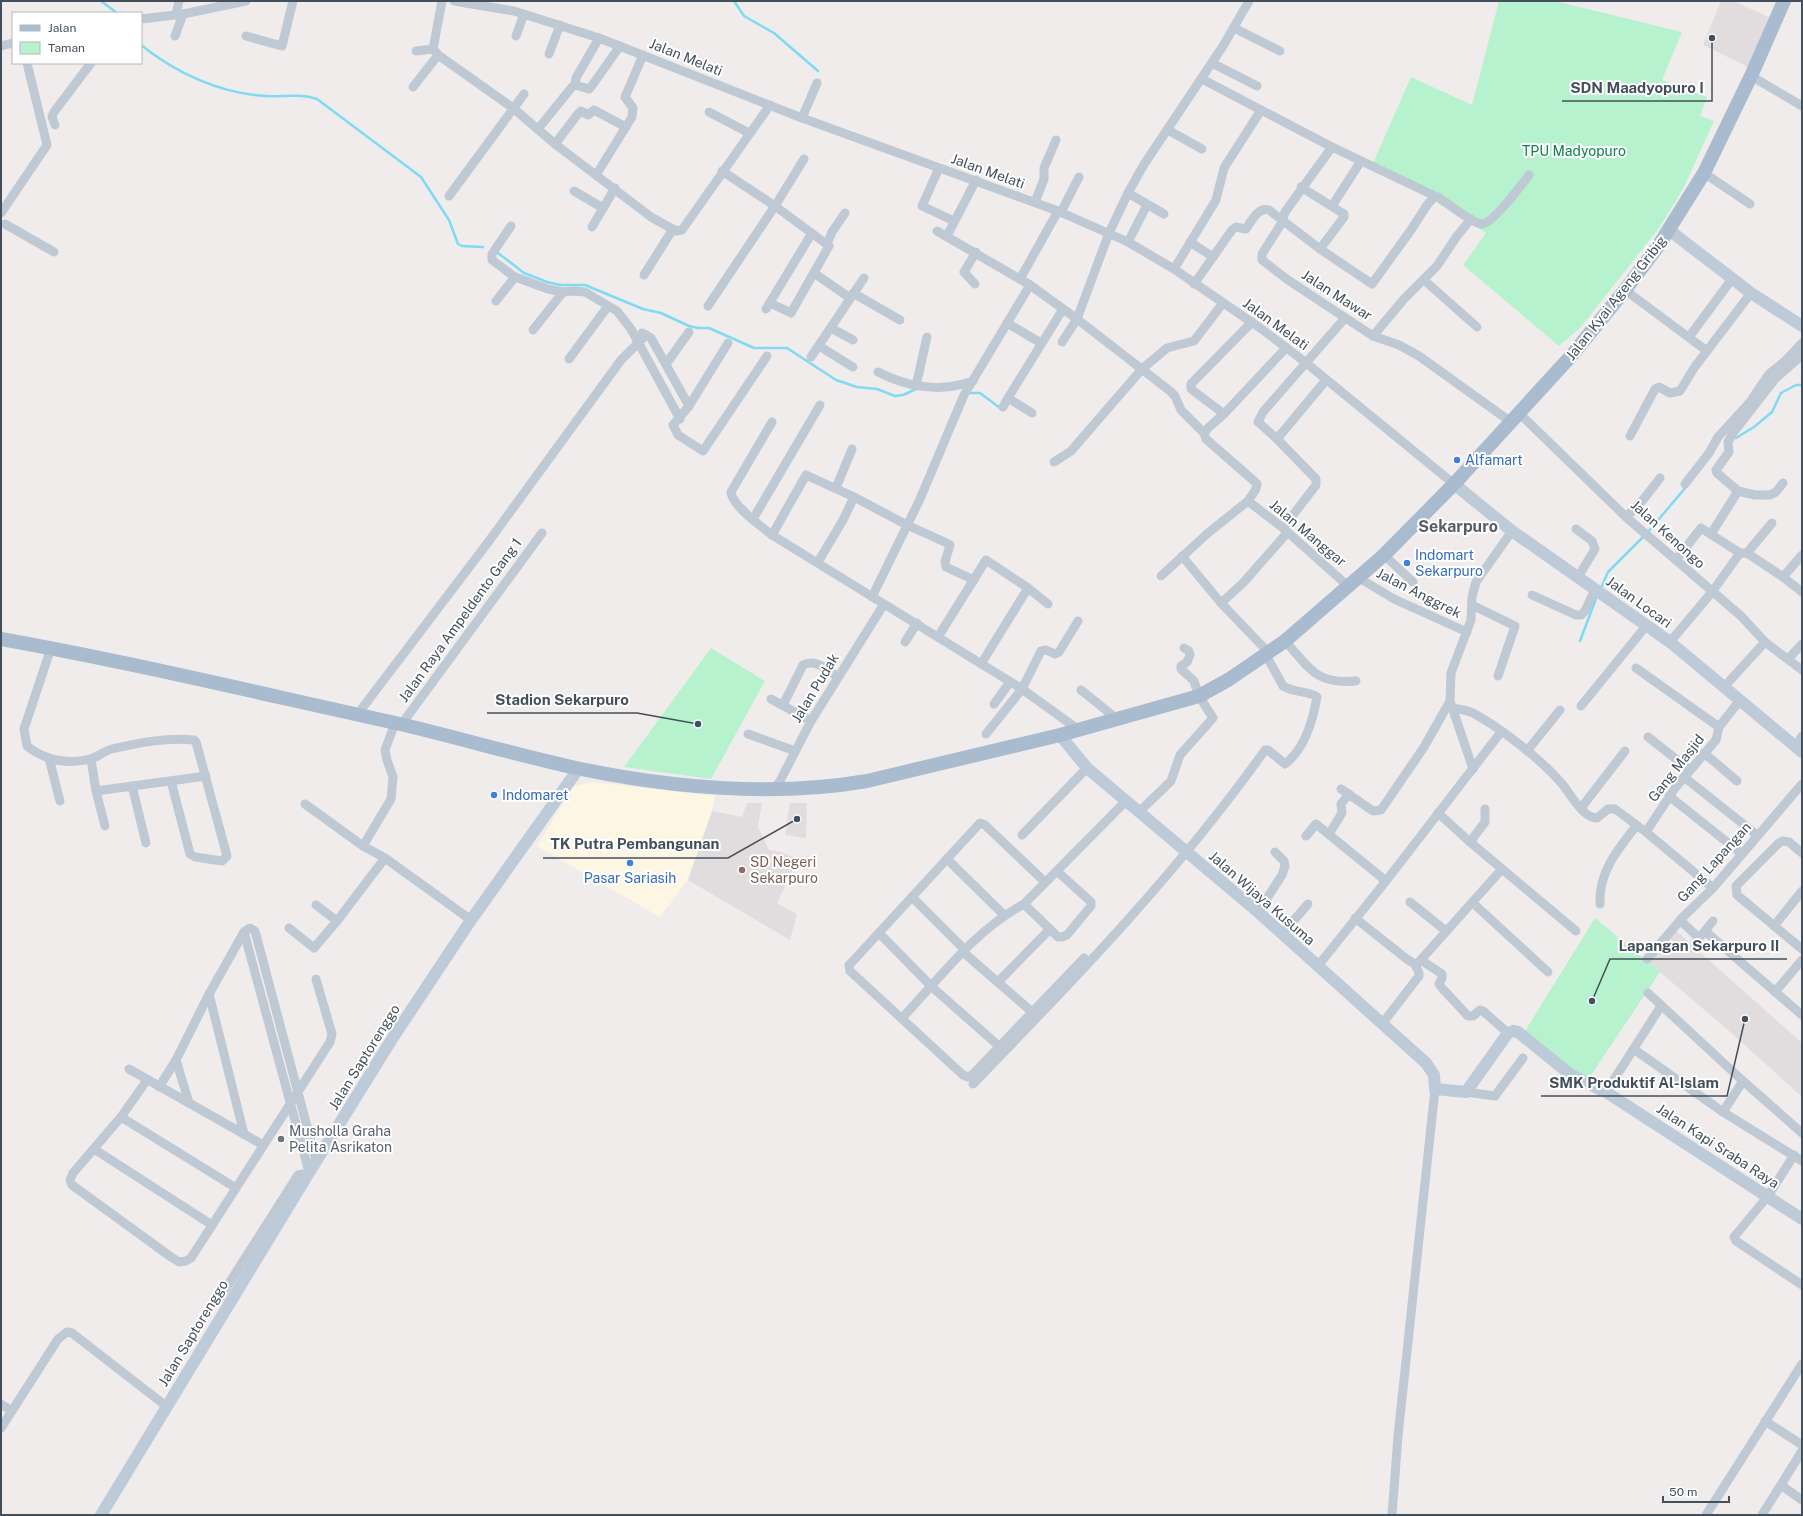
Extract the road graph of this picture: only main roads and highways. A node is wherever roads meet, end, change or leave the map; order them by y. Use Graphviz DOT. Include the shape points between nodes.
graph roads {
  1 [pos="1784,1"];
  2 [pos="1,638"];
  1 -- 2 [label="main road, Jalan Kyai Ageng Gribig" via="1768,48 1751,76 1704,173 1669,230 1625,290 1572,354 1454,484 1384,555 1268,654 1199,696 1060,735 867,781 838,786 774,789 659,782 579,768 398,724"];
}
